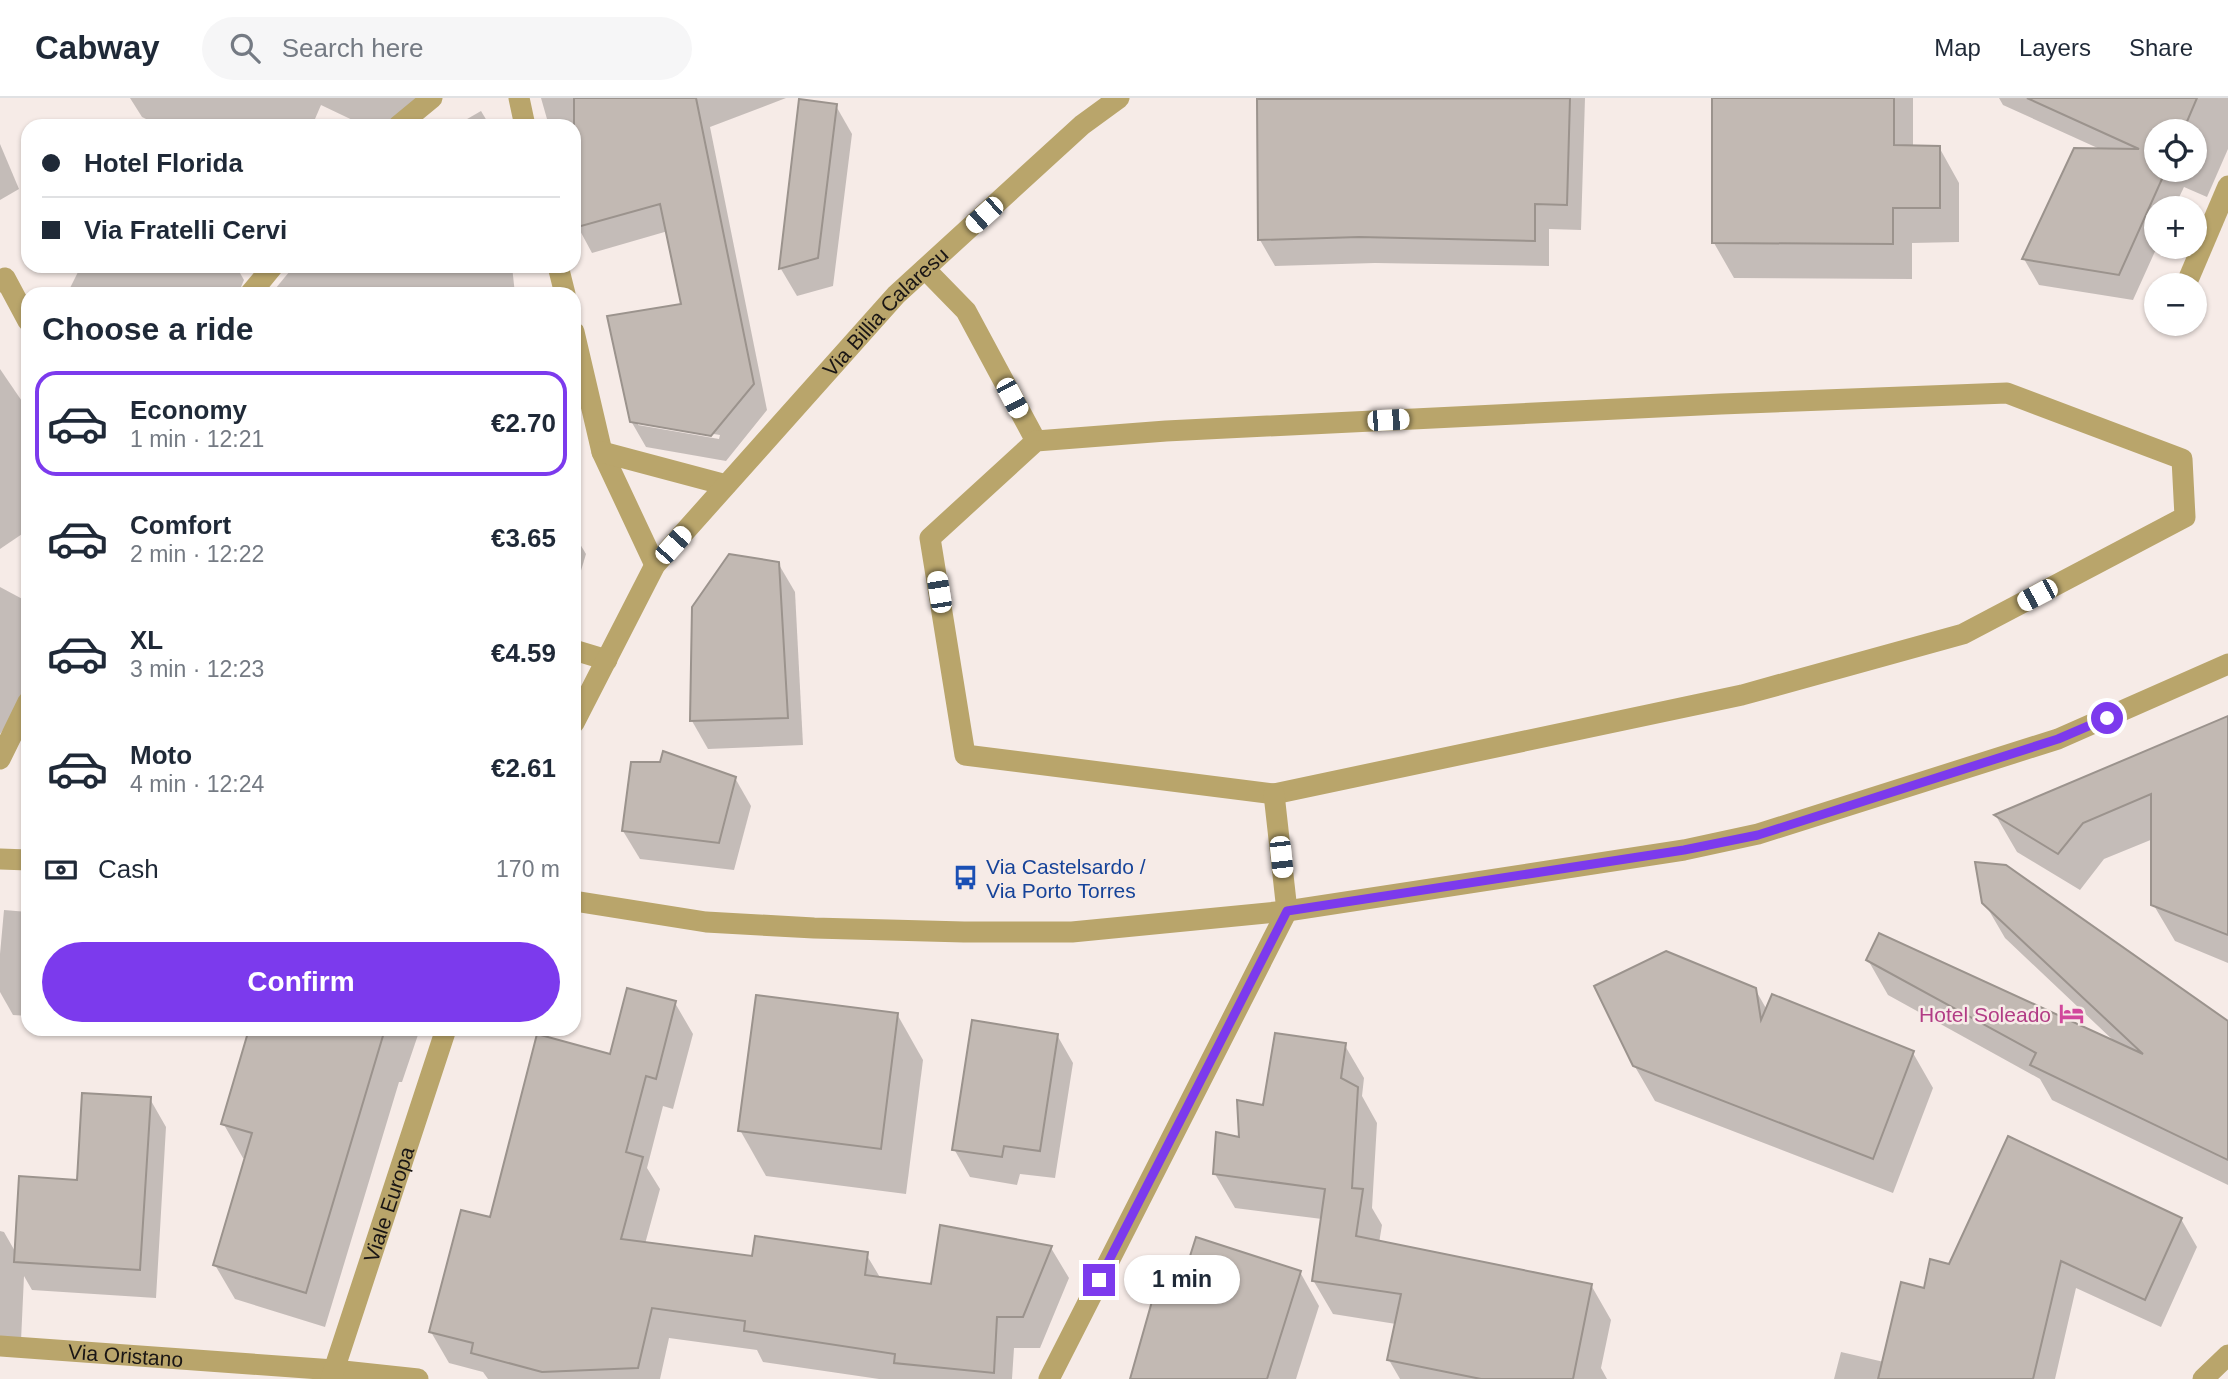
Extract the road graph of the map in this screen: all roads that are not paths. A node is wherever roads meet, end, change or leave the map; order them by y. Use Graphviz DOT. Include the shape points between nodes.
graph roads {
  1 [pos="432,98"];
  2 [pos="519,98"];
  3 [pos="1119,98"];
  4 [pos="406,119"];
  5 [pos="524,119"];
  6 [pos="2228,186"];
  7 [pos="925,269"];
  8 [pos="267,273"];
  9 [pos="2191,273"];
  10 [pos="0,282"];
  11 [pos="256,287"];
  12 [pos="21,308"];
  13 [pos="581,362"];
  14 [pos="1036,441"];
  15 [pos="602,452"];
  16 [pos="726,485"];
  17 [pos="655,565"];
  18 [pos="581,652"];
  19 [pos="607,660"];
  20 [pos="2228,664"];
  21 [pos="581,710"];
  22 [pos="21,716"];
  23 [pos="0,759"];
  24 [pos="1274,794"];
  25 [pos="0,859"];
  26 [pos="21,860"];
  27 [pos="581,902"];
  28 [pos="1287,911"];
  29 [pos="444,1036"];
  30 [pos="0,1346"];
  31 [pos="2228,1355"];
  32 [pos="333,1374"];
  33 [pos="418,1379"];
  34 [pos="1049,1379"];
  35 [pos="2203,1379"];
  1 -- 4 [label="street"];
  2 -- 5 [label="street"];
  3 -- 7 [label="street, Via Billia Calaresu" via="1082,125"];
  6 -- 9 [label="street"];
  7 -- 14 [label="street" via="966,311"];
  7 -- 16 [label="street, Via Billia Calaresu" via="896,295"];
  8 -- 11 [label="street"];
  10 -- 12 [label="street" via="5,278"];
  13 -- 15 [label="street"];
  14 -- 24 [label="street" via="930,538 965,755"];
  14 -- 24 [label="street" via="1221,428 2007,393 2182,459 2185,517 1963,634 1742,695"];
  15 -- 16 [label="street"];
  15 -- 17 [label="street"];
  16 -- 17 [label="street, Via Billia Calaresu"];
  17 -- 19 [label="street, Via Billia Calaresu"];
  18 -- 19 [label="street"];
  19 -- 21 [label="street, Via Billia Calaresu"];
  20 -- 28 [label="street" via="2058,739 1758,835"];
  22 -- 23 [label="street"];
  24 -- 28 [label="street"];
  25 -- 26 [label="street"];
  27 -- 28 [label="street" via="706,922 964,932 1072,932"];
  28 -- 34 [label="street"];
  29 -- 32 [label="street, Viale Europa"];
  30 -- 32 [label="street, Via Oristano"];
  31 -- 35 [label="street"];
  32 -- 33 [label="street, Via Oristano"];
}
